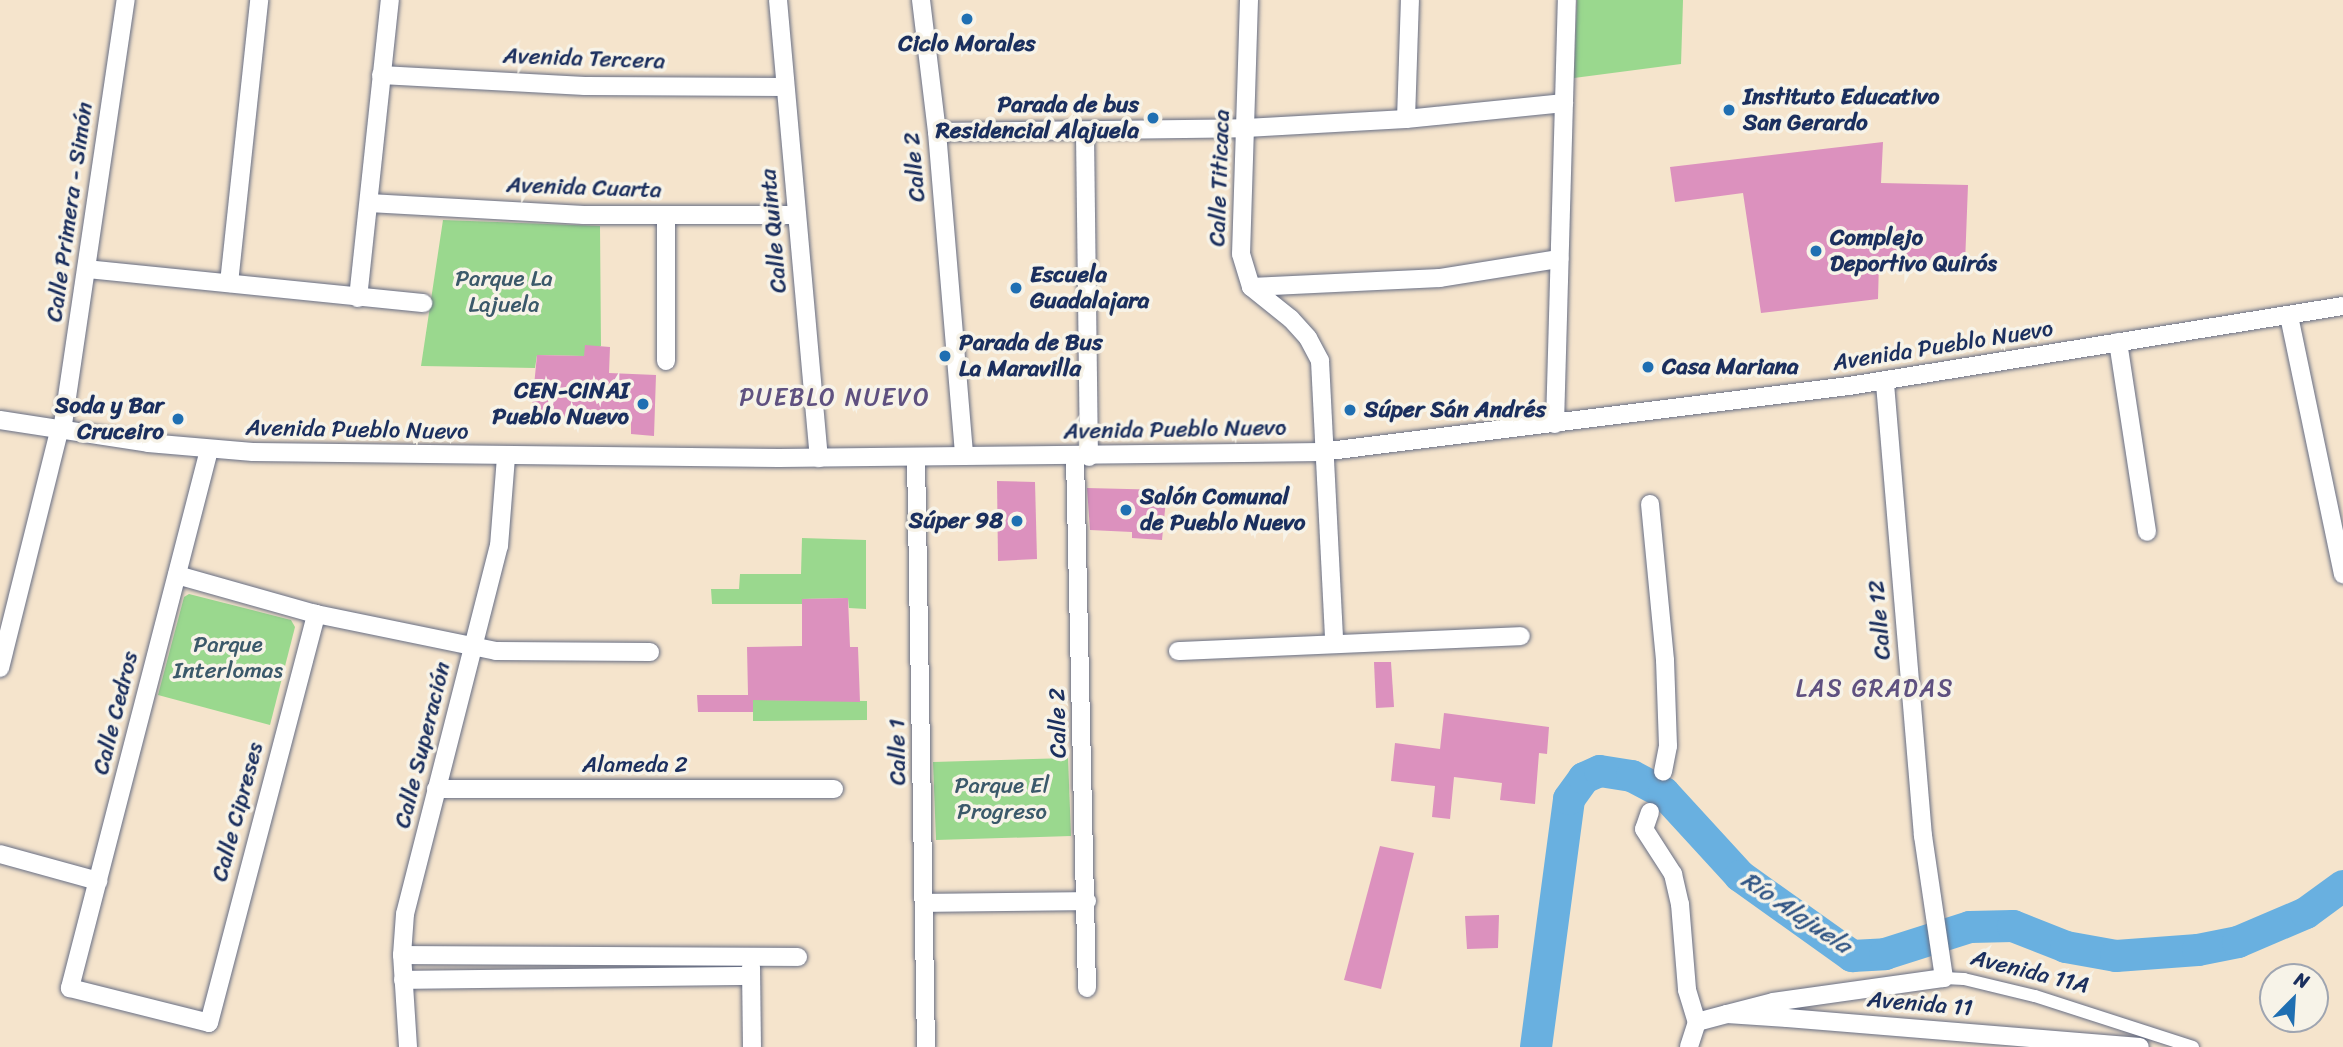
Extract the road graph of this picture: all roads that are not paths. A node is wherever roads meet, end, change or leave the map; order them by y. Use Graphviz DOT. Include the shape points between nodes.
graph roads {
  1 [pos="126,0"];
  2 [pos="259,0"];
  3 [pos="390,0"];
  4 [pos="778,0"];
  5 [pos="920,0"];
  6 [pos="1250,0"];
  7 [pos="1410,0"];
  8 [pos="1567,0"];
  9 [pos="382,75"];
  10 [pos="785,87"];
  11 [pos="1564,103"];
  12 [pos="1406,120"];
  13 [pos="1246,128"];
  14 [pos="937,132"];
  15 [pos="1085,132"];
  16 [pos="369,203"];
  17 [pos="666,215"];
  18 [pos="797,215"];
  19 [pos="1559,259"];
  20 [pos="87,269"];
  21 [pos="229,283"];
  22 [pos="1251,287"];
  23 [pos="358,298"];
  24 [pos="423,303"];
  25 [pos="2343,306"];
  26 [pos="2289,316"];
  27 [pos="2118,342"];
  28 [pos="666,361"];
  29 [pos="1885,381"];
  30 [pos="0,420"];
  31 [pos="1555,424"];
  32 [pos="61,431"];
  33 [pos="209,450"];
  34 [pos="1321,453"];
  35 [pos="964,456"];
  36 [pos="916,457"];
  37 [pos="1082,457"];
  38 [pos="506,458"];
  39 [pos="819,458"];
  40 [pos="1650,504"];
  41 [pos="2147,532"];
  42 [pos="2343,574"];
  43 [pos="177,575"];
  44 [pos="316,614"];
  45 [pos="1521,636"];
  46 [pos="1334,642"];
  47 [pos="473,648"];
  48 [pos="1178,651"];
  49 [pos="650,652"];
  50 [pos="0,668"];
  51 [pos="1663,772"];
  52 [pos="436,789"];
  53 [pos="834,789"];
  54 [pos="1647,820"];
  55 [pos="0,854"];
  56 [pos="98,881"];
  57 [pos="1087,901"];
  58 [pos="925,903"];
  59 [pos="402,955"];
  60 [pos="751,957"];
  61 [pos="798,957"];
  62 [pos="751,976"];
  63 [pos="1944,978"];
  64 [pos="403,980"];
  65 [pos="70,988"];
  66 [pos="1087,988"];
  67 [pos="1727,1014"];
  68 [pos="1697,1022"];
  69 [pos="408,1047"];
  70 [pos="752,1047"];
  71 [pos="926,1047"];
  72 [pos="1689,1047"];
  73 [pos="2140,1047"];
  74 [pos="2193,1047"];
  1 -- 20 [label="street, Calle Primera - Simón"];
  2 -- 21 [label="street"];
  3 -- 9 [label="street"];
  4 -- 10 [label="street, Calle Quinta"];
  5 -- 14 [label="street, Calle 2"];
  6 -- 13 [label="street, Calle Titicaca"];
  7 -- 12 [label="street"];
  8 -- 11 [label="street"];
  9 -- 10 [label="street, Avenida Tercera" via="585,86"];
  9 -- 16 [label="street"];
  10 -- 18 [label="street, Calle Quinta"];
  11 -- 12 [label="street"];
  11 -- 19 [label="street"];
  12 -- 13 [label="street"];
  13 -- 15 [label="street"];
  13 -- 22 [label="street, Calle Titicaca" via="1241,254"];
  14 -- 15 [label="street"];
  14 -- 35 [label="street, Calle 2"];
  15 -- 37 [label="street"];
  16 -- 17 [label="street, Avenida Cuarta"];
  16 -- 23 [label="street"];
  17 -- 18 [label="street, Avenida Cuarta"];
  17 -- 28 [label="street"];
  18 -- 39 [label="street, Calle Quinta"];
  19 -- 22 [label="street" via="1440,278"];
  19 -- 31 [label="street"];
  20 -- 21 [label="street"];
  20 -- 32 [label="street, Calle Primera - Simón"];
  21 -- 23 [label="street"];
  22 -- 34 [label="street" via="1291,319 1320,361"];
  23 -- 24 [label="street"];
  25 -- 26 [label="street, Avenida Pueblo Nuevo"];
  26 -- 27 [label="street, Avenida Pueblo Nuevo"];
  26 -- 42 [label="street"];
  27 -- 29 [label="street, Avenida Pueblo Nuevo"];
  27 -- 41 [label="street"];
  29 -- 31 [label="street, Avenida Pueblo Nuevo"];
  29 -- 63 [label="street, Calle 12" via="1923,836"];
  30 -- 32 [label="street, Avenida Pueblo Nuevo"];
  31 -- 34 [label="street, Avenida Pueblo Nuevo"];
  32 -- 33 [label="street, Avenida Pueblo Nuevo"];
  32 -- 50 [label="street"];
  33 -- 38 [label="street, Avenida Pueblo Nuevo"];
  33 -- 43 [label="street, Calle Cedros"];
  34 -- 37 [label="street, Avenida Pueblo Nuevo"];
  34 -- 46 [label="street"];
  35 -- 36 [label="street, Avenida Pueblo Nuevo"];
  35 -- 37 [label="street, Avenida Pueblo Nuevo"];
  36 -- 39 [label="street, Avenida Pueblo Nuevo"];
  36 -- 58 [label="street, Calle 1"];
  37 -- 57 [label="street, Calle 2"];
  38 -- 39 [label="street, Avenida Pueblo Nuevo"];
  38 -- 47 [label="street, Calle Superación" via="503,528"];
  40 -- 51 [label="street" via="1665,660 1668,746"];
  43 -- 44 [label="street"];
  43 -- 56 [label="street, Calle Cedros"];
  44 -- 47 [label="street"];
  44 -- 65 [label="street, Calle Cipreses" via="209,1023"];
  45 -- 46 [label="street"];
  46 -- 48 [label="street"];
  47 -- 49 [label="street"];
  47 -- 52 [label="street, Calle Superación"];
  52 -- 53 [label="street, Alameda 2"];
  52 -- 59 [label="street, Calle Superación" via="405,914"];
  54 -- 68 [label="street" via="1673,874 1687,989"];
  55 -- 56 [label="street"];
  56 -- 65 [label="street, Calle Cedros"];
  57 -- 58 [label="street"];
  57 -- 66 [label="street, Calle 2"];
  58 -- 71 [label="street, Calle 1"];
  59 -- 60 [label="street"];
  59 -- 64 [label="street, Calle Superación"];
  60 -- 61 [label="street"];
  60 -- 62 [label="street"];
  62 -- 64 [label="street"];
  62 -- 70 [label="street"];
  63 -- 67 [label="street, Avenida 11A" via="1773,1002"];
  63 -- 74 [label="street, Avenida 11A" via="2035,996"];
  64 -- 69 [label="street, Calle Superación"];
  67 -- 68 [label="street, Avenida 11"];
  67 -- 73 [label="street, Avenida 11"];
  68 -- 72 [label="street"];
}
